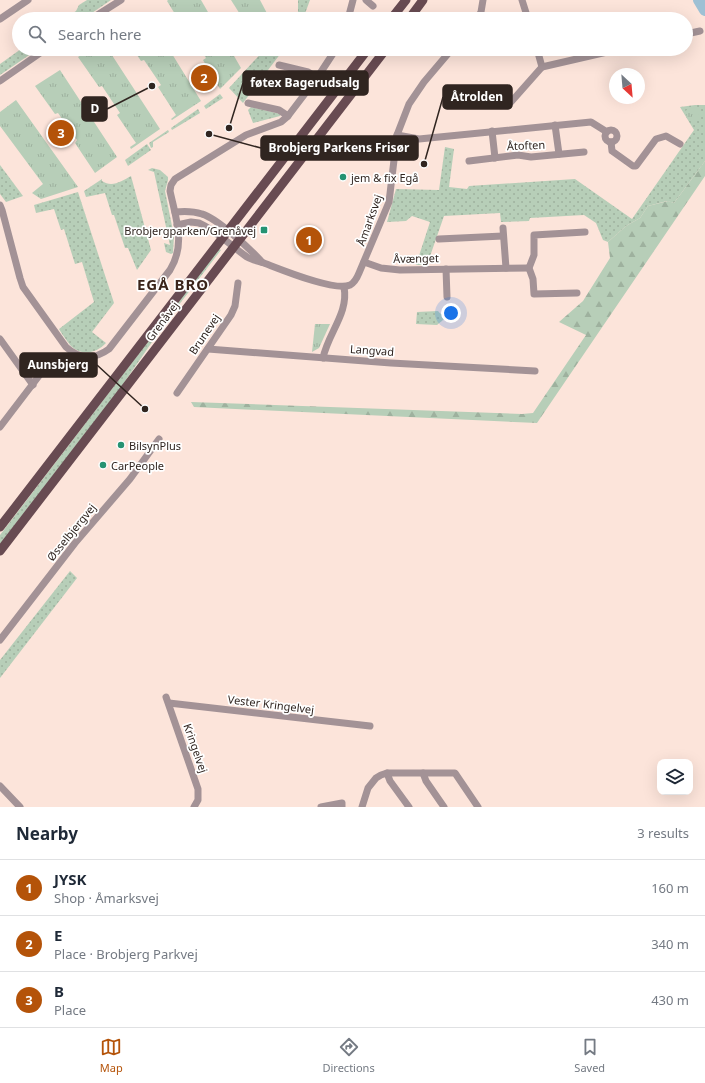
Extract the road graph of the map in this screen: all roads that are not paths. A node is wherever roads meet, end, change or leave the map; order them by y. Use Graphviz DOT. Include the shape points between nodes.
graph roads {
  1 [pos="28,0"];
  2 [pos="121,0"];
  3 [pos="353,0"];
  4 [pos="366,0"];
  5 [pos="406,0"];
  6 [pos="423,0"];
  7 [pos="483,0"];
  8 [pos="522,0"];
  9 [pos="373,6"];
  10 [pos="102,12"];
  11 [pos="350,12"];
  12 [pos="397,12"];
  13 [pos="414,12"];
  14 [pos="481,12"];
  15 [pos="526,12"];
  16 [pos="0,19"];
  17 [pos="700,31"];
  18 [pos="693,32"];
  19 [pos="36,56"];
  20 [pos="331,56"];
  21 [pos="363,56"];
  22 [pos="381,56"];
  23 [pos="446,56"];
  24 [pos="539,56"];
  25 [pos="588,56"];
  26 [pos="279,65"];
  27 [pos="542,66"];
  28 [pos="317,78"];
  29 [pos="0,81"];
  30 [pos="511,102"];
  31 [pos="248,103"];
  32 [pos="288,116"];
  33 [pos="556,125"];
  34 [pos="492,132"];
  35 [pos="397,135"];
  36 [pos="680,144"];
  37 [pos="584,152"];
  38 [pos="559,154"];
  39 [pos="495,158"];
  40 [pos="469,161"];
  41 [pos="0,205"];
  42 [pos="175,212"];
  43 [pos="177,225"];
  44 [pos="503,228"];
  45 [pos="586,232"];
  46 [pos="225,235"];
  47 [pos="504,236"];
  48 [pos="439,239"];
  49 [pos="236,244"];
  50 [pos="364,262"];
  51 [pos="446,268"];
  52 [pos="506,268"];
  53 [pos="529,268"];
  54 [pos="238,283"];
  55 [pos="344,287"];
  56 [pos="577,293"];
  57 [pos="447,297"];
  58 [pos="0,340"];
  59 [pos="208,349"];
  60 [pos="323,358"];
  61 [pos="45,368"];
  62 [pos="535,371"];
  63 [pos="32,385"];
  64 [pos="177,393"];
  65 [pos="0,427"];
  66 [pos="159,439"];
  67 [pos="0,527"];
  68 [pos="0,551"];
  69 [pos="0,640"];
  70 [pos="167,700"];
  71 [pos="370,726"];
  72 [pos="387,773"];
  73 [pos="423,773"];
  74 [pos="0,786"];
  75 [pos="20,807"];
  76 [pos="194,807"];
  77 [pos="321,807"];
  78 [pos="342,807"];
  79 [pos="362,807"];
  80 [pos="409,807"];
  81 [pos="444,807"];
  82 [pos="478,807"];
  1 -- 16 [label="street"];
  2 -- 10 [label="street"];
  3 -- 11 [label="street"];
  4 -- 9 [label="street"];
  5 -- 12 [label="main road"];
  6 -- 13 [label="main road"];
  7 -- 14 [label="street"];
  8 -- 15 [label="street"];
  17 -- 18 [label="street"];
  19 -- 29 [label="street"];
  20 -- 28 [label="street"];
  21 -- 46 [label="main road, Grenåvej"];
  22 -- 49 [label="main road, Grenåvej"];
  23 -- 35 [label="street, Åmarksvej" via="409,104"];
  24 -- 27 [label="street"];
  25 -- 27 [label="street"];
  26 -- 28 [label="street" via="308,72"];
  27 -- 30 [label="street"];
  28 -- 32 [label="street"];
  31 -- 32 [label="street" via="279,110"];
  32 -- 42 [label="street" via="281,122 253,131 175,179 170,191"];
  33 -- 34 [label="street, Åtoften"];
  33 -- 36 [label="street, Åtoften" via="591,122 607,132 606,138 611,142 612,151 633,166 636,166 656,139 666,136"];
  33 -- 38 [label="street, Åtoften"];
  34 -- 35 [label="street, Åtoften" via="419,139"];
  34 -- 39 [label="street, Åtoften"];
  35 -- 50 [label="street, Åmarksvej" via="389,202"];
  37 -- 38 [label="street, Åtoften"];
  38 -- 39 [label="street, Åtoften"];
  39 -- 40 [label="street, Åtoften"];
  41 -- 43 [label="street" via="24,287 66,347 83,357 97,356 109,349 170,270 179,250"];
  42 -- 43 [label="street"];
  42 -- 46 [label="street" via="204,214 212,219"];
  43 -- 46 [label="street" via="200,223"];
  44 -- 47 [label="street"];
  45 -- 53 [label="street" via="534,235 534,255"];
  46 -- 49 [label="street"];
  46 -- 67 [label="main road, Grenåvej"];
  47 -- 48 [label="street, Åvænget"];
  47 -- 52 [label="street"];
  49 -- 55 [label="street" via="284,272"];
  49 -- 68 [label="main road, Grenåvej"];
  50 -- 51 [label="street, Åvænget" via="390,270"];
  50 -- 55 [label="street, Åmarksvej" via="354,282"];
  51 -- 52 [label="street, Åvænget"];
  51 -- 57 [label="street, Åvænget"];
  52 -- 53 [label="street, Åvænget"];
  53 -- 56 [label="street" via="534,294"];
  54 -- 59 [label="street, Brunevej" via="235,306"];
  55 -- 60 [label="street" via="344,307"];
  58 -- 63 [label="street"];
  59 -- 60 [label="street, Langvad"];
  59 -- 64 [label="street, Brunevej"];
  60 -- 62 [label="street, Langvad"];
  61 -- 63 [label="street"];
  63 -- 65 [label="street"];
  66 -- 69 [label="street, Øsselbjergvej" via="130,479 75,543"];
  70 -- 71 [label="street, Vester Kringelvej"];
  70 -- 76 [label="street, Kringelvej" via="198,790 198,800"];
  72 -- 73 [label="street"];
  72 -- 79 [label="street" via="371,782"];
  72 -- 80 [label="street"];
  73 -- 81 [label="street"];
  73 -- 82 [label="street" via="455,773"];
  74 -- 75 [label="street"];
  77 -- 78 [label="street" via="342,803"];
}
